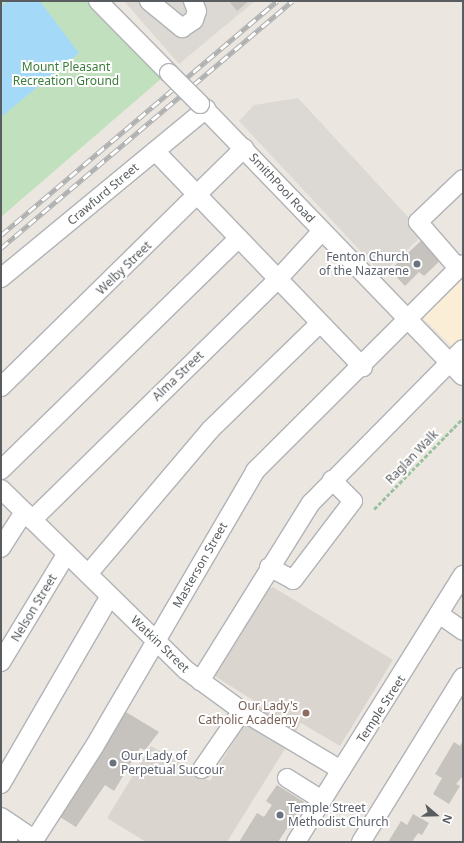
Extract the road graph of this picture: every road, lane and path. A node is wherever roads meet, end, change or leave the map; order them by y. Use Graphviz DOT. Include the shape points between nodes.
graph roads {
  1 [pos="98,1"];
  2 [pos="149,1"];
  3 [pos="193,1"];
  4 [pos="203,107"];
  5 [pos="244,148"];
  6 [pos="155,151"];
  7 [pos="463,179"];
  8 [pos="198,196"];
  9 [pos="322,230"];
  10 [pos="239,238"];
  11 [pos="461,266"];
  12 [pos="1,278"];
  13 [pos="278,279"];
  14 [pos="408,320"];
  15 [pos="320,323"];
  16 [pos="463,349"];
  17 [pos="450,362"];
  18 [pos="363,367"];
  19 [pos="463,376"];
  20 [pos="1,387"];
  21 [pos="463,418"];
  22 [pos="1,470"];
  23 [pos="332,480"];
  24 [pos="1,489"];
  25 [pos="374,509"];
  26 [pos="28,516"];
  27 [pos="1,548"];
  28 [pos="67,554"];
  29 [pos="269,567"];
  30 [pos="88,574"];
  31 [pos="463,575"];
  32 [pos="110,596"];
  33 [pos="438,614"];
  34 [pos="463,631"];
  35 [pos="156,641"];
  36 [pos="1,662"];
  37 [pos="463,677"];
  38 [pos="200,680"];
  39 [pos="242,711"];
  40 [pos="202,768"];
  41 [pos="341,770"];
  42 [pos="288,778"];
  43 [pos="1,784"];
  44 [pos="322,800"];
  45 [pos="1,817"];
  46 [pos="34,841"];
  47 [pos="296,842"];
  48 [pos="361,842"];
  1 -- 4 [label="street, SmithPool Road, bridge"];
  2 -- 3 [label="street" via="182,28 194,20 197,11"];
  4 -- 5 [label="street, SmithPool Road"];
  4 -- 6 [label="street, Crawfurd Street"];
  5 -- 8 [label="street, Welby Street"];
  5 -- 9 [label="street, SmithPool Road"];
  6 -- 8 [label="street"];
  6 -- 12 [label="street, Crawfurd Street"];
  7 -- 11 [label="street" via="418,222"];
  8 -- 10 [label="street"];
  8 -- 20 [label="street, Welby Street"];
  9 -- 13 [label="street, Alma Street"];
  9 -- 14 [label="street, SmithPool Road"];
  10 -- 13 [label="street"];
  10 -- 22 [label="street"];
  11 -- 14 [label="street, Masterson Street"];
  13 -- 15 [label="street"];
  13 -- 26 [label="street, Alma Street"];
  14 -- 17 [label="street, SmithPool Road"];
  14 -- 18 [label="street, Masterson Street"];
  15 -- 18 [label="street"];
  15 -- 30 [label="street" via="210,430"];
  16 -- 17 [label="street"];
  17 -- 19 [label="street, SmithPool Road"];
  17 -- 23 [label="street"];
  18 -- 35 [label="street, Masterson Street" via="255,471"];
  21 -- 25 [label="path, Raglan Walk"];
  23 -- 29 [label="street" via="311,503"];
  23 -- 29 [label="street" via="353,501 293,580"];
  24 -- 26 [label="street, Watkin Street"];
  26 -- 27 [label="street, Alma Street"];
  26 -- 28 [label="street, Watkin Street"];
  28 -- 30 [label="street, Watkin Street"];
  28 -- 36 [label="street, Nelson Street"];
  29 -- 38 [label="street"];
  30 -- 32 [label="street, Watkin Street"];
  31 -- 33 [label="street, Temple Street"];
  32 -- 35 [label="street, Watkin Street"];
  32 -- 43 [label="street"];
  33 -- 34 [label="street"];
  33 -- 41 [label="street, Temple Street"];
  35 -- 38 [label="street, Watkin Street"];
  35 -- 46 [label="street, Masterson Street"];
  37 -- 48 [label="street"];
  38 -- 39 [label="street, Watkin Street"];
  39 -- 40 [label="street"];
  39 -- 41 [label="street, Watkin Street"];
  41 -- 44 [label="street, Temple Street"];
  42 -- 44 [label="street"];
  44 -- 47 [label="street, Temple Street"];
  45 -- 46 [label="street"];
}
